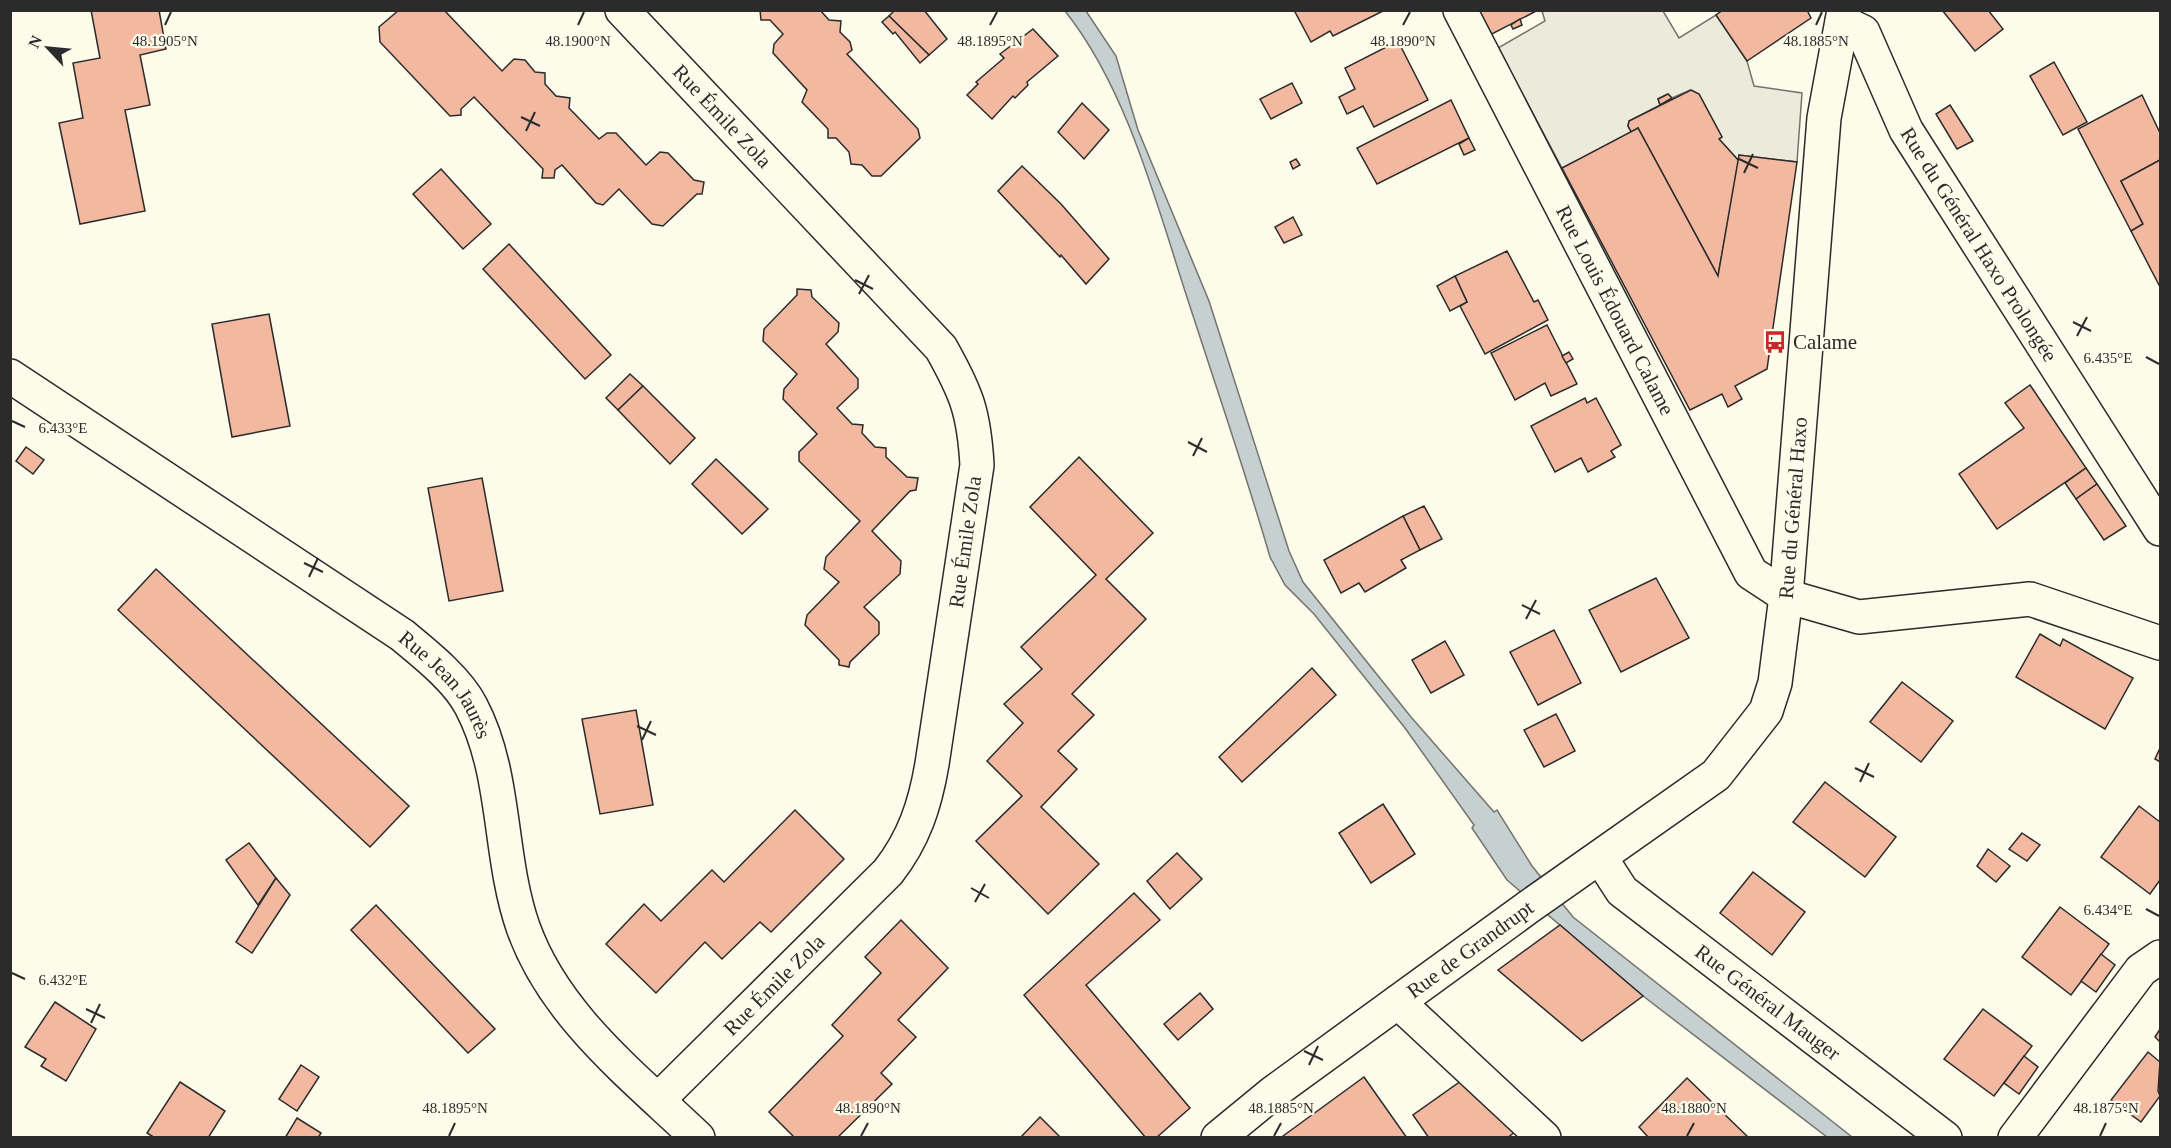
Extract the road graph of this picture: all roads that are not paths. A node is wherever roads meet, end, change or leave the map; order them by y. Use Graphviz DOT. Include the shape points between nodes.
graph roads {
  1 [pos="622,10"];
  2 [pos="1460,10"];
  3 [pos="1843,16"];
  4 [pos="10,376"];
  5 [pos="2160,529"];
  6 [pos="1786,596"];
  7 [pos="2160,643"];
  8 [pos="1600,857"];
  9 [pos="1541,898"];
  10 [pos="2160,957"];
  11 [pos="1398,1002"];
  12 [pos="658,1100"];
  13 [pos="698,1137"];
  14 [pos="1218,1137"];
  15 [pos="1544,1137"];
  16 [pos="1945,1137"];
  17 [pos="2015,1137"];
  1 -- 12 [label="street, Rue Émile Zola" via="941,348 962,385 974,424 976,465 925,805 905,850 888,872"];
  2 -- 6 [label="street, Rue Louis Édouard Calame" via="1751,573"];
  3 -- 5 [label="street, Rue du Général Haxo Prolongée" via="1863,32 1906,130"];
  3 -- 6 [label="street, Rue du Général Haxo" via="1824,118"];
  4 -- 12 [label="street, Rue Jean Jaurès" via="402,635 433,660 471,705 495,772 502,835 523,927 553,991 594,1038"];
  6 -- 7 [label="street" via="1859,617 2030,599"];
  6 -- 8 [label="street, Rue du Général Haxo" via="1775,683 1766,711 1716,775"];
  8 -- 9 [label="street, Rue du Général Haxo"];
  8 -- 16 [label="street, Rue Général Mauger" via="1622,891"];
  9 -- 11 [label="street, Rue de Grandrupt"];
  10 -- 17 [label="street" via="2141,970"];
  11 -- 14 [label="street, Rue de Grandrupt"];
  11 -- 15 [label="street, Rue de Grandrupt"];
  12 -- 13 [label="street, Rue Jean Jaurès"];
}
